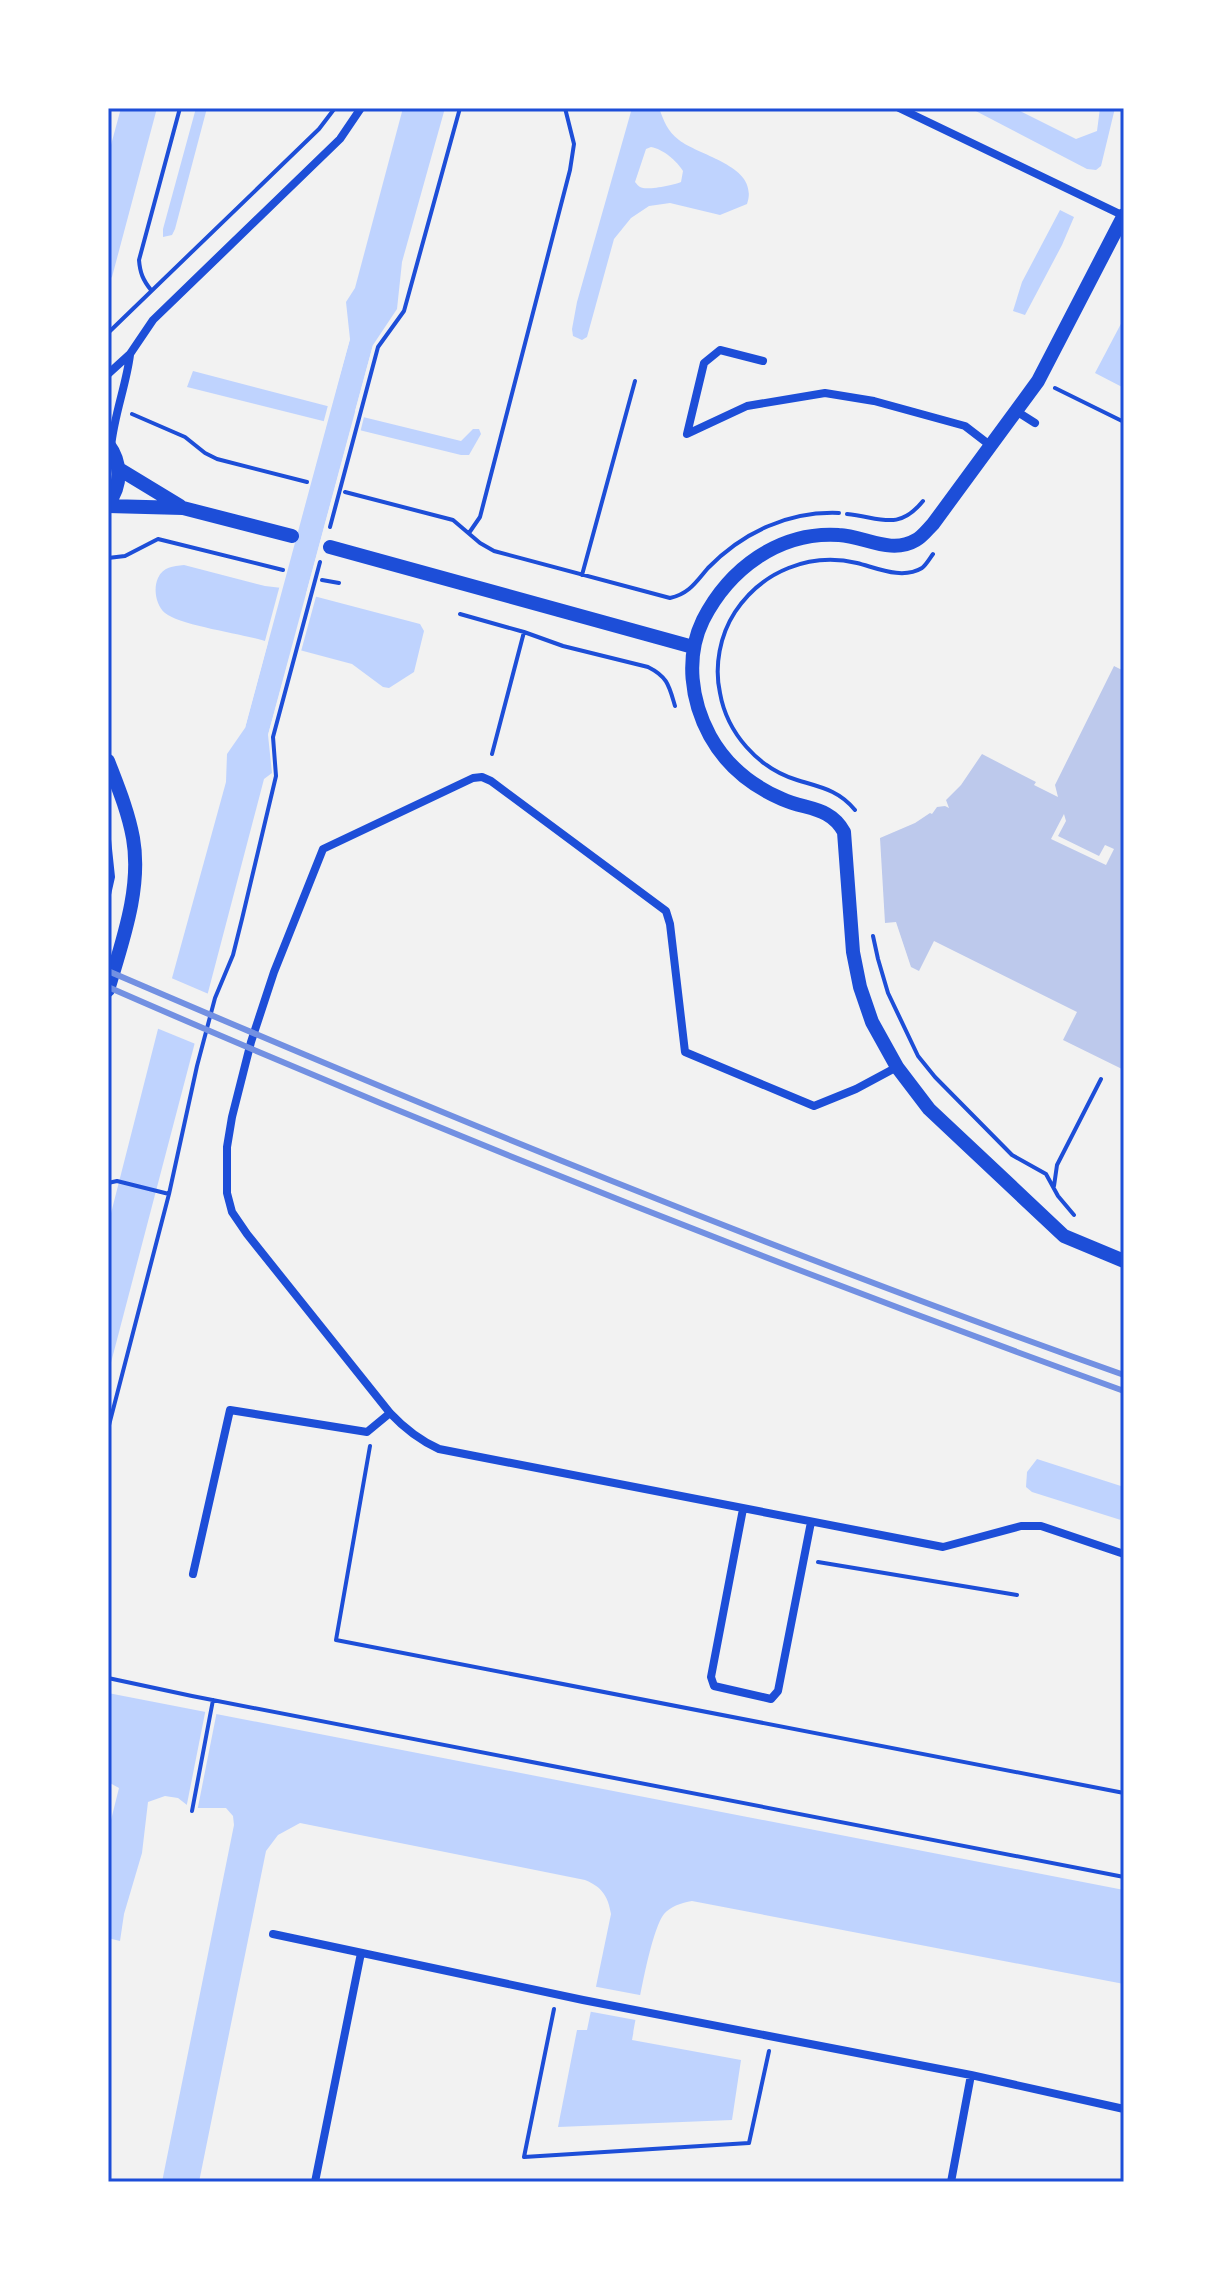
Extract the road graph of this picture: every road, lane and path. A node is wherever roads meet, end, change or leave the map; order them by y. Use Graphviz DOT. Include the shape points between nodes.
graph roads {
  1 [pos="180,108"];
  2 [pos="335,108"];
  3 [pos="361,108"];
  4 [pos="460,108"];
  5 [pos="565,108"];
  6 [pos="899,108"];
  7 [pos="1124,215"];
  8 [pos="151,290"];
  9 [pos="108,333"];
  10 [pos="378,347"];
  11 [pos="130,354"];
  12 [pos="763,361"];
  13 [pos="108,374"];
  14 [pos="635,381"];
  15 [pos="1055,388"];
  16 [pos="117,408"];
  17 [pos="1016,411"];
  18 [pos="1124,422"];
  19 [pos="1035,423"];
  20 [pos="110,446"];
  21 [pos="991,446"];
  22 [pos="119,469"];
  23 [pos="307,482"];
  24 [pos="345,492"];
  25 [pos="108,505"];
  26 [pos="183,508"];
  27 [pos="469,533"];
  28 [pos="292,536"];
  29 [pos="330,547"];
  30 [pos="108,558"];
  31 [pos="718,559"];
  32 [pos="923,568"];
  33 [pos="283,570"];
  34 [pos="582,575"];
  35 [pos="322,580"];
  36 [pos="339,583"];
  37 [pos="460,614"];
  38 [pos="524,632"];
  39 [pos="693,647"];
  40 [pos="724,709"];
  41 [pos="678,713"];
  42 [pos="273,737"];
  43 [pos="492,754"];
  44 [pos="108,761"];
  45 [pos="108,830"];
  46 [pos="108,899"];
  47 [pos="108,990"];
  48 [pos="888,993"];
  49 [pos="897,1067"];
  50 [pos="1101,1079"];
  51 [pos="108,1183"];
  52 [pos="1053,1188"];
  53 [pos="169,1194"];
  54 [pos="1077,1219"];
  55 [pos="1124,1261"];
  56 [pos="390,1413"];
  57 [pos="108,1429"];
  58 [pos="367,1432"];
  59 [pos="743,1509"];
  60 [pos="811,1522"];
  61 [pos="1124,1554"];
  62 [pos="804,1560"];
  63 [pos="193,1574"];
  64 [pos="1017,1595"];
  65 [pos="108,1678"];
  66 [pos="213,1700"];
  67 [pos="1124,1793"];
  68 [pos="192,1811"];
  69 [pos="1124,1877"];
  70 [pos="273,1934"];
  71 [pos="361,1953"];
  72 [pos="557,1994"];
  73 [pos="772,2037"];
  74 [pos="971,2075"];
  75 [pos="1124,2109"];
  76 [pos="315,2182"];
  77 [pos="951,2182"];
  1 -- 8 [label="path" via="139,260"];
  2 -- 8 [label="path"];
  3 -- 11 [label="street" via="340,139 153,320"];
  4 -- 10 [label="path" via="404,311"];
  5 -- 27 [label="path" via="574,144 570,170 480,517"];
  6 -- 7 [label="street"];
  7 -- 17 [label="street" via="1038,381"];
  8 -- 9 [label="path"];
  11 -- 13 [label="street"];
  11 -- 16 [label="street"];
  12 -- 21 [label="street" via="720,350 704,363 687,434 747,406 825,393 965,426"];
  14 -- 34 [label="path"];
  15 -- 18 [label="path"];
  16 -- 20 [label="street"];
  16 -- 23 [label="path" via="185,437 217,459"];
  17 -- 19 [label="street"];
  17 -- 21 [label="street"];
  20 -- 22 [label="street"];
  21 -- 39 [label="street" via="917,540 886,546 840,535 815,536 757,557 722,589"];
  22 -- 25 [label="street"];
  22 -- 26 [label="street"];
  24 -- 27 [label="path" via="453,520"];
  25 -- 26 [label="street"];
  26 -- 28 [label="street"];
  27 -- 34 [label="path" via="494,551"];
  29 -- 39 [label="street"];
  30 -- 33 [label="path" via="125,556 158,539"];
  31 -- 34 [label="path" via="689,591 670,598"];
  32 -- 40 [label="path" via="888,572 822,560 770,577 743,601 726,628 718,664"];
  35 -- 36 [label="path"];
  37 -- 38 [label="path"];
  38 -- 41 [label="path" via="660,673"];
  38 -- 43 [label="path"];
  39 -- 49 [label="street" via="693,686 718,749 743,777 781,799 827,813 844,832 860,987"];
  42 -- 53 [label="path" via="276,776 233,955 197,1066"];
  44 -- 47 [label="street" via="130,827 134,877"];
  45 -- 46 [label="path" via="113,877"];
  48 -- 52 [label="path" via="918,1056 935,1077 1012,1155 1046,1174"];
  49 -- 55 [label="street" via="929,1109 1064,1236"];
  49 -- 56 [label="street" via="814,1106 685,1052 666,911 482,777 323,849 251,1042 227,1147 227,1193 232,1212"];
  50 -- 52 [label="path" via="1057,1165"];
  51 -- 53 [label="path"];
  52 -- 54 [label="path"];
  53 -- 57 [label="path"];
  56 -- 58 [label="street"];
  56 -- 59 [label="street" via="405,1429 439,1449"];
  58 -- 63 [label="street" via="230,1410"];
  58 -- 67 [label="path" via="370,1448 336,1640"];
  59 -- 60 [label="street"];
  59 -- 62 [label="street" via="711,1677 714,1686 771,1699 778,1691"];
  60 -- 61 [label="street" via="943,1547 1021,1526 1041,1526"];
  60 -- 62 [label="street"];
  62 -- 64 [label="path"];
  65 -- 66 [label="path"];
  66 -- 68 [label="path"];
  66 -- 69 [label="path"];
  70 -- 71 [label="street"];
  71 -- 72 [label="street"];
  71 -- 76 [label="street"];
  72 -- 73 [label="street"];
  72 -- 73 [label="path" via="524,2157 749,2143"];
  73 -- 74 [label="street"];
  74 -- 75 [label="street"];
  74 -- 77 [label="street"];
}
